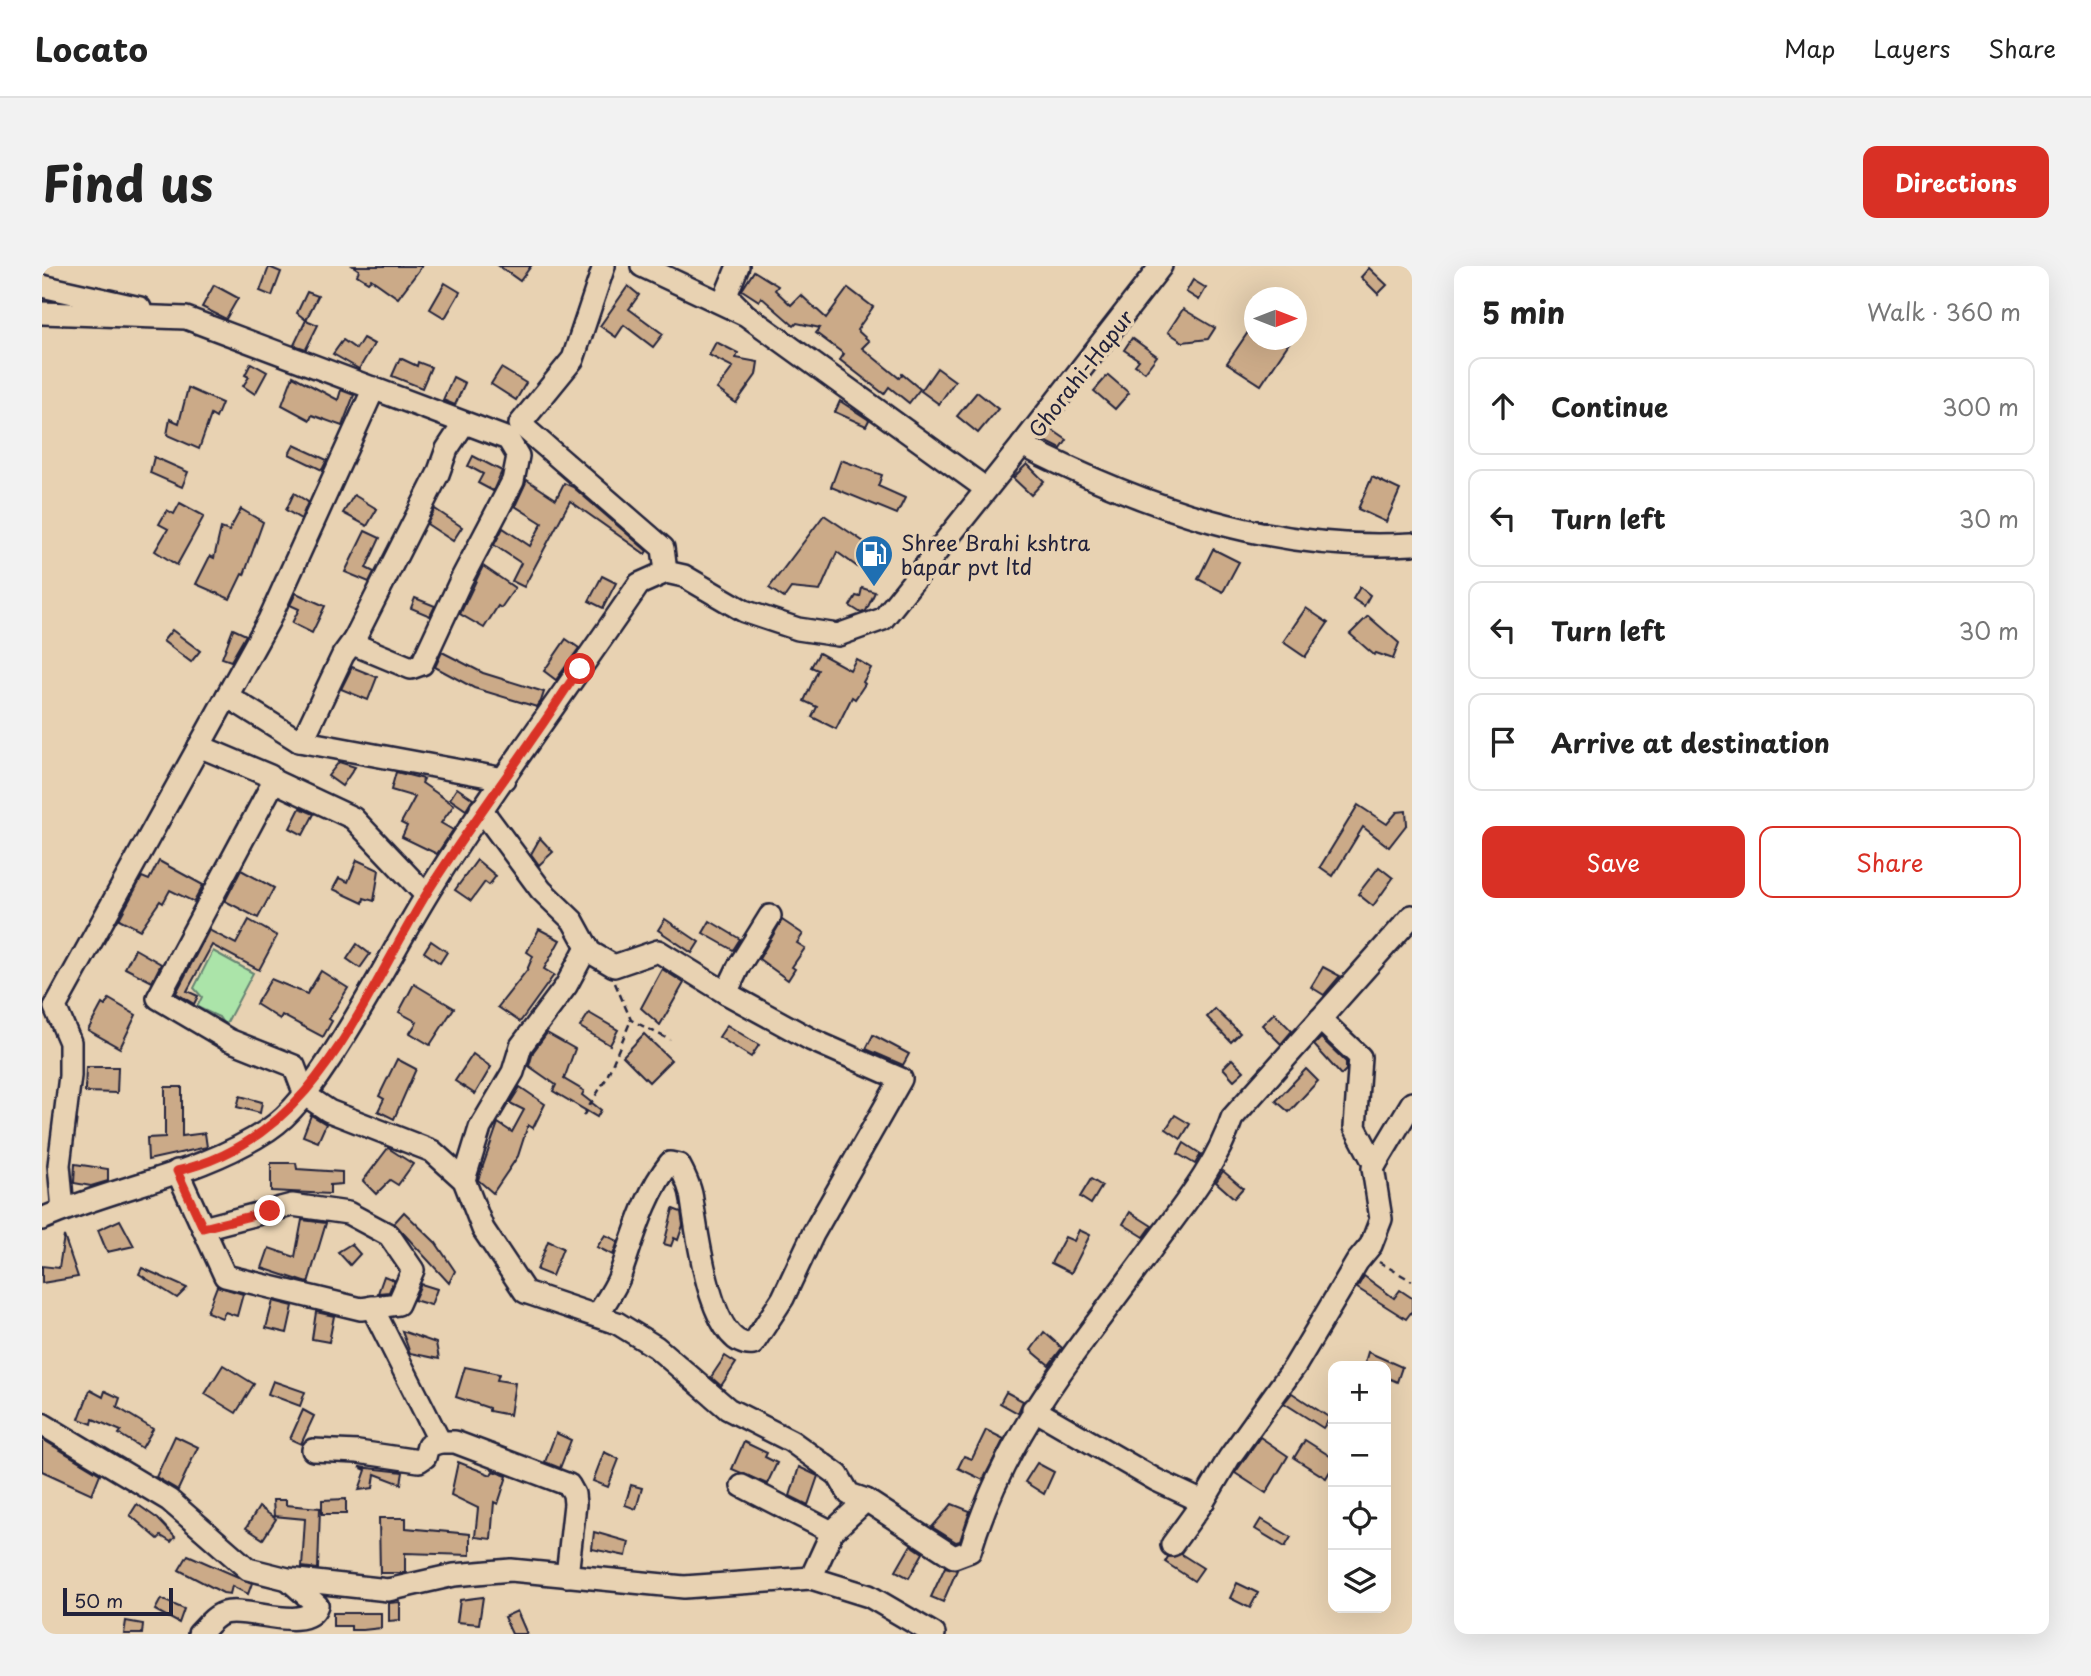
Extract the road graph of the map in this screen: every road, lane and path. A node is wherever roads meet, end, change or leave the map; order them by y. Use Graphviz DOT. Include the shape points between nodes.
graph roads {
  1 [pos="604,266"];
  2 [pos="642,266"];
  3 [pos="738,266"];
  4 [pos="1161,266"];
  5 [pos="42,286"];
  6 [pos="42,313"];
  7 [pos="746,315"];
  8 [pos="186,318"];
  9 [pos="374,388"];
  10 [pos="461,428"];
  11 [pos="1023,445"];
  12 [pos="985,488"];
  13 [pos="1412,544"];
  14 [pos="666,572"];
  15 [pos="354,639"];
  16 [pos="227,696"];
  17 [pos="299,741"];
  18 [pos="199,746"];
  19 [pos="504,779"];
  20 [pos="274,781"];
  21 [pos="481,809"];
  22 [pos="426,895"];
  23 [pos="770,916"];
  24 [pos="1412,916"];
  25 [pos="587,947"];
  26 [pos="614,966"];
  27 [pos="726,993"];
  28 [pos="1320,1019"];
  29 [pos="631,1020"];
  30 [pos="670,1040"];
  31 [pos="305,1095"];
  32 [pos="1412,1102"];
  33 [pos="583,1116"];
  34 [pos="1375,1165"];
  35 [pos="177,1171"];
  36 [pos="464,1180"];
  37 [pos="63,1210"];
  38 [pos="42,1219"];
  39 [pos="203,1228"];
  40 [pos="1364,1253"];
  41 [pos="1412,1281"];
  42 [pos="372,1307"];
  43 [pos="597,1316"];
  44 [pos="1033,1409"];
  45 [pos="42,1424"];
  46 [pos="440,1442"];
  47 [pos="313,1450"];
  48 [pos="742,1486"];
  49 [pos="866,1500"];
  50 [pos="1203,1502"];
  51 [pos="832,1532"];
  52 [pos="1172,1545"];
  53 [pos="567,1576"];
  54 [pos="811,1578"];
  55 [pos="288,1579"];
  56 [pos="199,1634"];
  57 [pos="933,1634"];
  1 -- 14 [label="street" via="573,359 520,424 663,548"];
  2 -- 7 [label="street"];
  3 -- 7 [label="street" via="726,295"];
  4 -- 11 [label="street, Ghorahi-Hapur"];
  5 -- 8 [label="street"];
  6 -- 8 [label="street"];
  7 -- 12 [label="street"];
  8 -- 9 [label="street"];
  9 -- 15 [label="street" via="508,439 518,456 513,481 422,664 401,665 358,646"];
  9 -- 16 [label="street" via="269,620"];
  10 -- 15 [label="street"];
  11 -- 12 [label="street, Ghorahi-Hapur"];
  11 -- 13 [label="street" via="1132,496 1227,526 1303,542 1362,548"];
  12 -- 14 [label="street, Ghorahi-Hapur" via="883,619 838,635 798,629 744,611 684,576"];
  14 -- 19 [label="street" via="639,584"];
  15 -- 17 [label="street"];
  16 -- 17 [label="street"];
  16 -- 18 [label="street"];
  17 -- 19 [label="street"];
  18 -- 20 [label="street"];
  18 -- 37 [label="street" via="55,1007 71,1042 60,1165"];
  19 -- 21 [label="street"];
  20 -- 22 [label="street" via="353,818"];
  20 -- 31 [label="street" via="158,998 229,1040 294,1066"];
  21 -- 22 [label="street"];
  21 -- 25 [label="street" via="541,890 573,921"];
  22 -- 31 [label="street" via="348,1031"];
  23 -- 27 [label="street"];
  24 -- 28 [label="street"];
  25 -- 26 [label="street"];
  25 -- 36 [label="street" via="566,986 521,1046 513,1072 480,1128"];
  26 -- 27 [label="street" via="658,951"];
  26 -- 29 [label="path" via="613,980"];
  27 -- 43 [label="street" via="812,1040 901,1079 813,1234 783,1298 753,1344 735,1340 720,1319 699,1248 689,1186 679,1166 670,1163 656,1180 618,1279"];
  28 -- 34 [label="street" via="1360,1057 1354,1127"];
  28 -- 44 [label="street" via="1232,1118 1223,1147 1187,1200"];
  29 -- 30 [label="path"];
  29 -- 33 [label="path" via="606,1079"];
  31 -- 35 [label="street" via="269,1130 197,1166"];
  31 -- 36 [label="street" via="329,1111 432,1151"];
  32 -- 34 [label="street"];
  34 -- 40 [label="street" via="1381,1219"];
  35 -- 37 [label="street"];
  35 -- 39 [label="street"];
  36 -- 43 [label="street" via="483,1229 526,1292"];
  37 -- 38 [label="street"];
  39 -- 42 [label="street" via="225,1276 360,1309"];
  39 -- 42 [label="street" via="292,1205 348,1213 389,1235 413,1270 398,1304"];
  40 -- 41 [label="path"];
  40 -- 50 [label="street"];
  42 -- 46 [label="street"];
  43 -- 49 [label="street" via="656,1347 728,1409 791,1441 838,1475 849,1494"];
  44 -- 49 [label="street" via="982,1508 970,1551 954,1557"];
  44 -- 50 [label="street"];
  45 -- 55 [label="street" via="169,1500 248,1569"];
  46 -- 47 [label="street" via="428,1446 419,1461"];
  46 -- 53 [label="street" via="455,1442 569,1485 575,1504"];
  48 -- 51 [label="street"];
  49 -- 51 [label="street"];
  50 -- 52 [label="street"];
  51 -- 54 [label="street"];
  53 -- 54 [label="street" via="684,1587"];
  53 -- 55 [label="street" via="500,1571 454,1575 388,1590"];
  54 -- 57 [label="street" via="870,1596"];
  55 -- 56 [label="street" via="317,1605 313,1615 300,1623 275,1623 232,1612 219,1615"];
}
